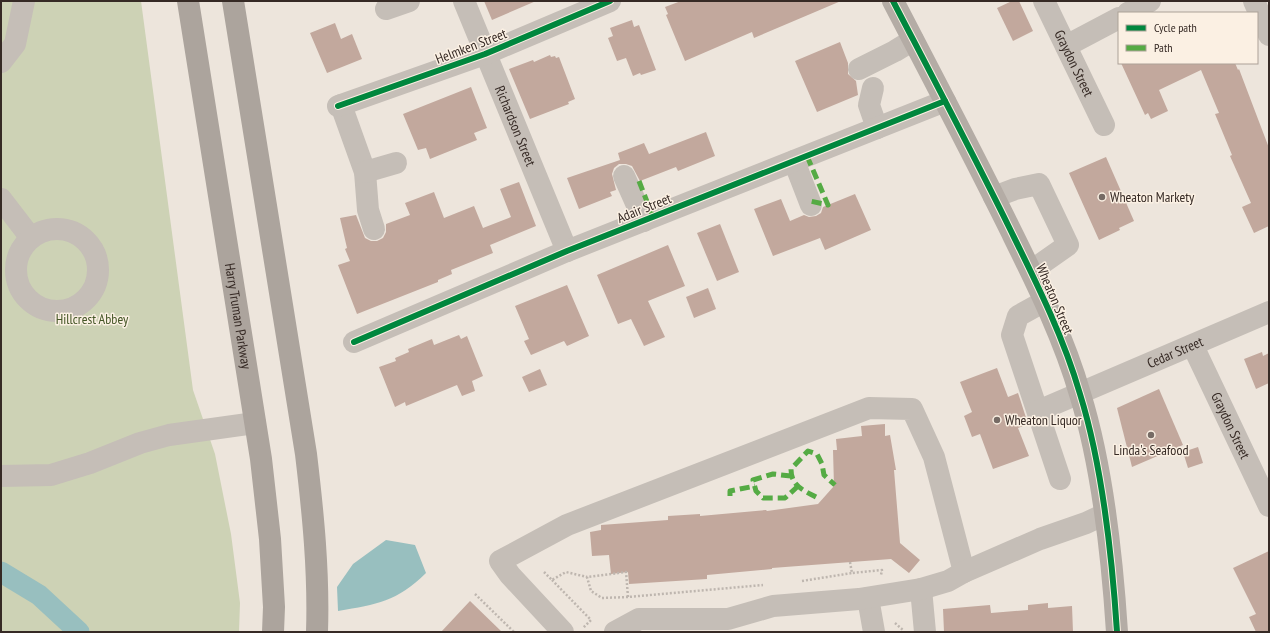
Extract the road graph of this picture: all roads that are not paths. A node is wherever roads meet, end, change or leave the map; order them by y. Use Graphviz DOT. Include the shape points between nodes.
graph roads {
  1 [pos="24,1"];
  2 [pos="188,1"];
  3 [pos="233,1"];
  4 [pos="410,1"];
  5 [pos="464,1"];
  6 [pos="893,1"];
  7 [pos="1044,1"];
  8 [pos="1150,1"];
  9 [pos="1254,1"];
  10 [pos="598,3"];
  11 [pos="386,9"];
  12 [pos="1130,12"];
  13 [pos="1118,19"];
  14 [pos="1269,35"];
  15 [pos="913,40"];
  16 [pos="1066,46"];
  17 [pos="485,54"];
  18 [pos="1,62"];
  19 [pos="859,69"];
  20 [pos="873,88"];
  21 [pos="945,101"];
  22 [pos="1104,124"];
  23 [pos="877,128"];
  24 [pos="794,161"];
  25 [pos="396,163"];
  26 [pos="365,172"];
  27 [pos="624,176"];
  28 [pos="994,197"];
  29 [pos="1,199"];
  30 [pos="811,206"];
  31 [pos="644,221"];
  32 [pos="374,229"];
  33 [pos="31,238"];
  34 [pos="567,251"];
  35 [pos="1031,271"];
  36 [pos="1045,301"];
  37 [pos="1269,312"];
  38 [pos="354,342"];
  39 [pos="1193,346"];
  40 [pos="1080,393"];
  41 [pos="1038,411"];
  42 [pos="255,423"];
  43 [pos="1,476"];
  44 [pos="1060,478"];
  45 [pos="1269,506"];
  46 [pos="1105,514"];
  47 [pos="964,572"];
  48 [pos="921,589"];
  49 [pos="868,598"];
  50 [pos="273,632"];
  51 [pos="318,632"];
  52 [pos="563,632"];
  53 [pos="615,632"];
  54 [pos="874,632"];
  55 [pos="925,632"];
  56 [pos="1117,632"];
  1 -- 18 [label="street" via="15,44"];
  2 -- 42 [label="highway, Harry Truman Parkway"];
  3 -- 51 [label="highway" via="306,454 314,523"];
  4 -- 11 [label="street"];
  5 -- 17 [label="street, Richardson Street"];
  6 -- 15 [label="main road, Wheaton Street"];
  7 -- 16 [label="street, Graydon Street"];
  8 -- 12 [label="street"];
  9 -- 14 [label="street"];
  10 -- 17 [label="street, Helmken Street"];
  13 -- 16 [label="street"];
  15 -- 19 [label="street"];
  15 -- 21 [label="main road, Wheaton Street"];
  16 -- 22 [label="street, Graydon Street"];
  17 -- 26 [label="street, Helmken Street" via="339,106"];
  17 -- 34 [label="street, Richardson Street"];
  20 -- 23 [label="street" via="869,105"];
  21 -- 23 [label="street, Adair Street"];
  21 -- 28 [label="main road, Wheaton Street"];
  23 -- 24 [label="street, Adair Street"];
  24 -- 30 [label="street"];
  24 -- 31 [label="street, Adair Street"];
  25 -- 26 [label="street"];
  26 -- 32 [label="street" via="368,210"];
  27 -- 31 [label="street"];
  28 -- 35 [label="main road, Wheaton Street"];
  28 -- 35 [label="street" via="1039,184 1068,245"];
  29 -- 33 [label="street"];
  31 -- 34 [label="street, Adair Street"];
  34 -- 38 [label="street, Adair Street"];
  35 -- 36 [label="main road, Wheaton Street"];
  36 -- 40 [label="main road, Wheaton Street"];
  36 -- 41 [label="street" via="1018,316 1012,335"];
  37 -- 39 [label="street, Cedar Street"];
  39 -- 40 [label="street, Cedar Street"];
  39 -- 45 [label="street, Graydon Street"];
  40 -- 41 [label="street, Cedar Street"];
  40 -- 46 [label="main road, Wheaton Street"];
  41 -- 44 [label="street"];
  42 -- 43 [label="street" via="169,435 50,475"];
  42 -- 50 [label="highway, Harry Truman Parkway" via="270,539"];
  46 -- 47 [label="street"];
  46 -- 56 [label="main road, Wheaton Street" via="1113,572"];
  47 -- 48 [label="street" via="948,581"];
  47 -- 52 [label="street" via="934,457 912,409 869,408 567,525 500,561"];
  48 -- 49 [label="street"];
  48 -- 55 [label="street"];
  49 -- 53 [label="street" via="773,606 728,619 639,619"];
  49 -- 54 [label="street"];
}
